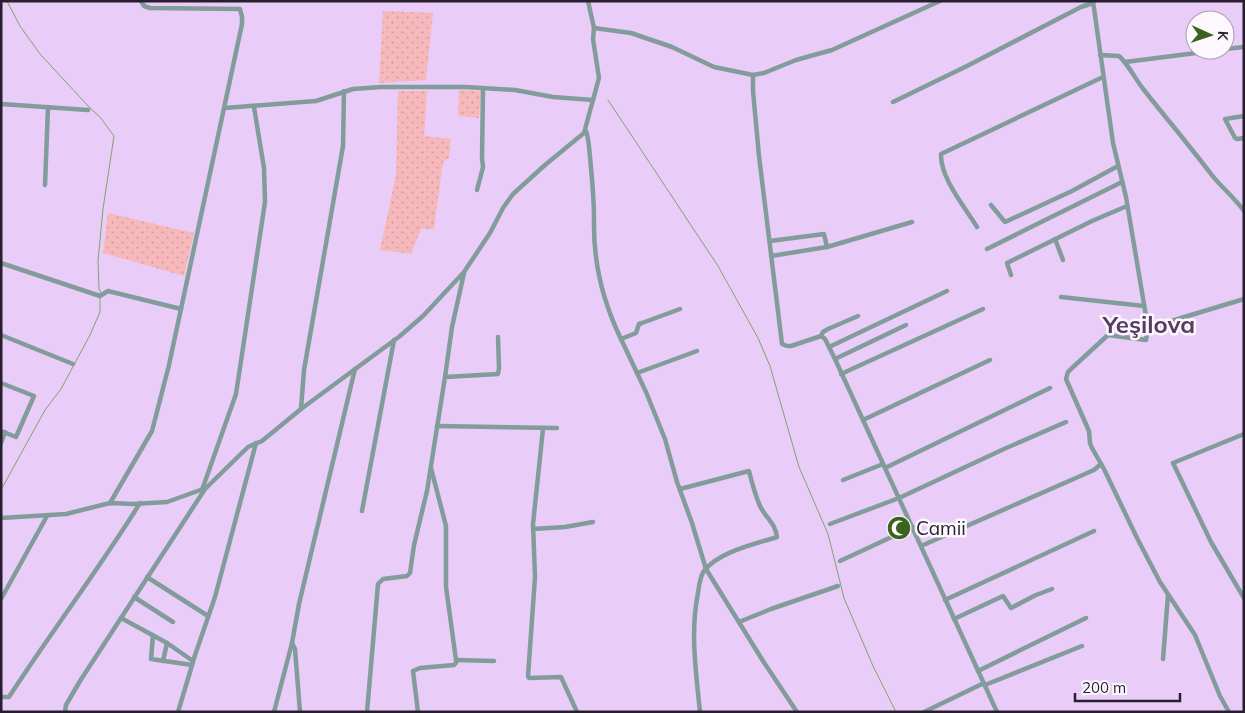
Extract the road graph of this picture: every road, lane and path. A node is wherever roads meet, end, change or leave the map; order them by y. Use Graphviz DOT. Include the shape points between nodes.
graph roads {
  1 [pos="141,1"];
  2 [pos="588,1"];
  3 [pos="940,1"];
  4 [pos="1093,2"];
  5 [pos="594,28"];
  6 [pos="1185,54"];
  7 [pos="1100,55"];
  8 [pos="1125,62"];
  9 [pos="753,75"];
  10 [pos="1103,77"];
  11 [pos="483,88"];
  12 [pos="344,91"];
  13 [pos="594,100"];
  14 [pos="894,102"];
  15 [pos="1,104"];
  16 [pos="48,107"];
  17 [pos="254,107"];
  18 [pos="225,108"];
  19 [pos="88,110"];
  20 [pos="1244,116"];
  21 [pos="585,130"];
  22 [pos="1244,138"];
  23 [pos="1118,166"];
  24 [pos="1122,182"];
  25 [pos="45,185"];
  26 [pos="477,190"];
  27 [pos="991,205"];
  28 [pos="1127,206"];
  29 [pos="1244,211"];
  30 [pos="912,222"];
  31 [pos="977,227"];
  32 [pos="1055,239"];
  33 [pos="770,241"];
  34 [pos="827,247"];
  35 [pos="987,249"];
  36 [pos="772,256"];
  37 [pos="1063,260"];
  38 [pos="1,262"];
  39 [pos="464,272"];
  40 [pos="1011,275"];
  41 [pos="947,291"];
  42 [pos="1061,297"];
  43 [pos="1244,300"];
  44 [pos="1144,306"];
  45 [pos="181,309"];
  46 [pos="983,309"];
  47 [pos="680,310"];
  48 [pos="858,316"];
  49 [pos="906,325"];
  50 [pos="1148,328"];
  51 [pos="1,335"];
  52 [pos="822,336"];
  53 [pos="498,337"];
  54 [pos="621,339"];
  55 [pos="394,340"];
  56 [pos="829,347"];
  57 [pos="696,351"];
  58 [pos="835,359"];
  59 [pos="990,360"];
  60 [pos="73,364"];
  61 [pos="356,369"];
  62 [pos="637,373"];
  63 [pos="842,374"];
  64 [pos="444,377"];
  65 [pos="1,383"];
  66 [pos="1050,388"];
  67 [pos="301,409"];
  68 [pos="863,420"];
  69 [pos="1066,422"];
  70 [pos="437,426"];
  71 [pos="557,428"];
  72 [pos="543,429"];
  73 [pos="3,432"];
  74 [pos="1244,434"];
  75 [pos="1,443"];
  76 [pos="256,443"];
  77 [pos="1101,464"];
  78 [pos="884,466"];
  79 [pos="430,467"];
  80 [pos="843,480"];
  81 [pos="204,489"];
  82 [pos="680,489"];
  83 [pos="899,498"];
  84 [pos="110,503"];
  85 [pos="140,503"];
  86 [pos="362,511"];
  87 [pos="47,516"];
  88 [pos="1,518"];
  89 [pos="593,522"];
  90 [pos="830,524"];
  91 [pos="913,527"];
  92 [pos="533,529"];
  93 [pos="1094,531"];
  94 [pos="921,546"];
  95 [pos="840,561"];
  96 [pos="706,569"];
  97 [pos="147,577"];
  98 [pos="838,586"];
  99 [pos="1052,589"];
  100 [pos="1168,594"];
  101 [pos="134,598"];
  102 [pos="1244,598"];
  103 [pos="1,599"];
  104 [pos="945,600"];
  105 [pos="208,616"];
  106 [pos="121,618"];
  107 [pos="1086,618"];
  108 [pos="954,619"];
  109 [pos="173,622"];
  110 [pos="739,622"];
  111 [pos="153,635"];
  112 [pos="292,642"];
  113 [pos="167,643"];
  114 [pos="1082,646"];
  115 [pos="1163,658"];
  116 [pos="456,660"];
  117 [pos="163,661"];
  118 [pos="494,661"];
  119 [pos="193,663"];
  120 [pos="978,671"];
  121 [pos="984,684"];
  122 [pos="1,696"];
  123 [pos="65,712"];
  124 [pos="178,712"];
  125 [pos="274,712"];
  126 [pos="300,712"];
  127 [pos="367,712"];
  128 [pos="418,712"];
  129 [pos="577,712"];
  130 [pos="700,712"];
  131 [pos="796,712"];
  132 [pos="924,712"];
  133 [pos="997,712"];
  134 [pos="1229,712"];
  1 -- 18 [label="street" via="150,8 240,9 240,38"];
  2 -- 5 [label="street"];
  3 -- 9 [label="street" via="840,47"];
  4 -- 7 [label="street"];
  4 -- 14 [label="street"];
  5 -- 9 [label="street" via="631,33 672,47 714,67"];
  5 -- 13 [label="street" via="599,78"];
  6 -- 8 [label="street"];
  7 -- 8 [label="street" via="1119,56"];
  7 -- 10 [label="street"];
  8 -- 29 [label="street" via="1212,176"];
  9 -- 33 [label="street"];
  10 -- 23 [label="street"];
  10 -- 31 [label="street" via="940,154 955,194"];
  11 -- 12 [label="street" via="380,87"];
  11 -- 13 [label="street"];
  11 -- 26 [label="street" via="483,167"];
  12 -- 17 [label="street" via="316,101"];
  12 -- 67 [label="street" via="343,146 304,370"];
  13 -- 21 [label="street"];
  15 -- 16 [label="street"];
  16 -- 19 [label="street"];
  16 -- 25 [label="street"];
  17 -- 18 [label="street"];
  17 -- 81 [label="street" via="266,202 236,394"];
  18 -- 45 [label="street"];
  20 -- 22 [label="street" via="1225,119 1235,138"];
  21 -- 39 [label="street" via="578,140 545,164 513,194"];
  21 -- 54 [label="street" via="592,178 598,272"];
  23 -- 24 [label="street"];
  23 -- 27 [label="street" via="1005,222"];
  24 -- 28 [label="street"];
  24 -- 35 [label="street"];
  28 -- 32 [label="street"];
  28 -- 44 [label="street"];
  30 -- 34 [label="street"];
  32 -- 37 [label="street"];
  32 -- 40 [label="street" via="1007,263"];
  33 -- 34 [label="street" via="824,234"];
  33 -- 36 [label="street"];
  34 -- 36 [label="street"];
  36 -- 52 [label="street" via="782,344 791,346"];
  38 -- 45 [label="street" via="102,294 108,291"];
  39 -- 55 [label="street" via="423,316"];
  39 -- 64 [label="street"];
  41 -- 56 [label="street"];
  42 -- 44 [label="street"];
  43 -- 50 [label="street"];
  44 -- 50 [label="street"];
  45 -- 84 [label="street" via="152,431"];
  46 -- 63 [label="street"];
  47 -- 54 [label="street" via="639,324 636,333"];
  48 -- 52 [label="street" via="828,329"];
  49 -- 58 [label="street"];
  50 -- 77 [label="street" via="1146,340 1108,335 1066,376"];
  51 -- 60 [label="street"];
  52 -- 56 [label="street"];
  53 -- 64 [label="street" via="498,374"];
  54 -- 62 [label="street"];
  55 -- 61 [label="street"];
  55 -- 86 [label="street"];
  56 -- 58 [label="street"];
  57 -- 62 [label="street"];
  58 -- 63 [label="street"];
  59 -- 68 [label="street"];
  61 -- 67 [label="street"];
  61 -- 112 [label="street"];
  62 -- 82 [label="street" via="666,439"];
  63 -- 68 [label="street"];
  64 -- 70 [label="street"];
  65 -- 73 [label="street" via="34,396 16,437"];
  66 -- 78 [label="street"];
  67 -- 76 [label="street"];
  68 -- 78 [label="street"];
  69 -- 83 [label="street"];
  70 -- 72 [label="street"];
  70 -- 79 [label="street"];
  71 -- 72 [label="street"];
  72 -- 92 [label="street"];
  73 -- 75 [label="street"];
  74 -- 102 [label="street" via="1173,463 1211,542"];
  76 -- 81 [label="street"];
  76 -- 105 [label="street"];
  77 -- 94 [label="street" via="1069,482"];
  77 -- 100 [label="street"];
  78 -- 80 [label="street"];
  78 -- 83 [label="street"];
  79 -- 116 [label="street" via="446,526 446,587"];
  79 -- 127 [label="street" via="410,573 402,578 382,579 378,584"];
  81 -- 85 [label="street" via="167,502"];
  81 -- 97 [label="street"];
  82 -- 96 [label="street"];
  82 -- 96 [label="street" via="749,471 760,507 777,532 777,537 718,559"];
  83 -- 90 [label="street"];
  83 -- 91 [label="street"];
  84 -- 85 [label="street"];
  84 -- 87 [label="street"];
  85 -- 122 [label="street" via="9,697"];
  87 -- 88 [label="street"];
  87 -- 103 [label="street"];
  89 -- 92 [label="street"];
  91 -- 94 [label="street"];
  91 -- 95 [label="street"];
  92 -- 129 [label="street" via="535,577 528,676 561,677"];
  93 -- 104 [label="street"];
  94 -- 104 [label="street"];
  96 -- 110 [label="street"];
  96 -- 130 [label="street" via="699,584 693,628"];
  97 -- 101 [label="street"];
  97 -- 105 [label="street"];
  98 -- 110 [label="street"];
  99 -- 108 [label="street" via="1011,608 1003,596"];
  100 -- 115 [label="street"];
  100 -- 134 [label="street" via="1195,635"];
  101 -- 106 [label="street"];
  101 -- 109 [label="street"];
  104 -- 108 [label="street"];
  105 -- 119 [label="street"];
  106 -- 111 [label="street"];
  106 -- 123 [label="street" via="66,705"];
  107 -- 120 [label="street"];
  108 -- 120 [label="street"];
  110 -- 131 [label="street"];
  111 -- 113 [label="street"];
  111 -- 117 [label="street" via="151,659"];
  112 -- 125 [label="street"];
  112 -- 126 [label="street"];
  113 -- 117 [label="street"];
  113 -- 119 [label="street"];
  114 -- 121 [label="street"];
  116 -- 118 [label="street"];
  116 -- 128 [label="street" via="454,665 413,670"];
  117 -- 119 [label="street"];
  119 -- 124 [label="street"];
  120 -- 121 [label="street"];
  121 -- 132 [label="street"];
  121 -- 133 [label="street"];
}
